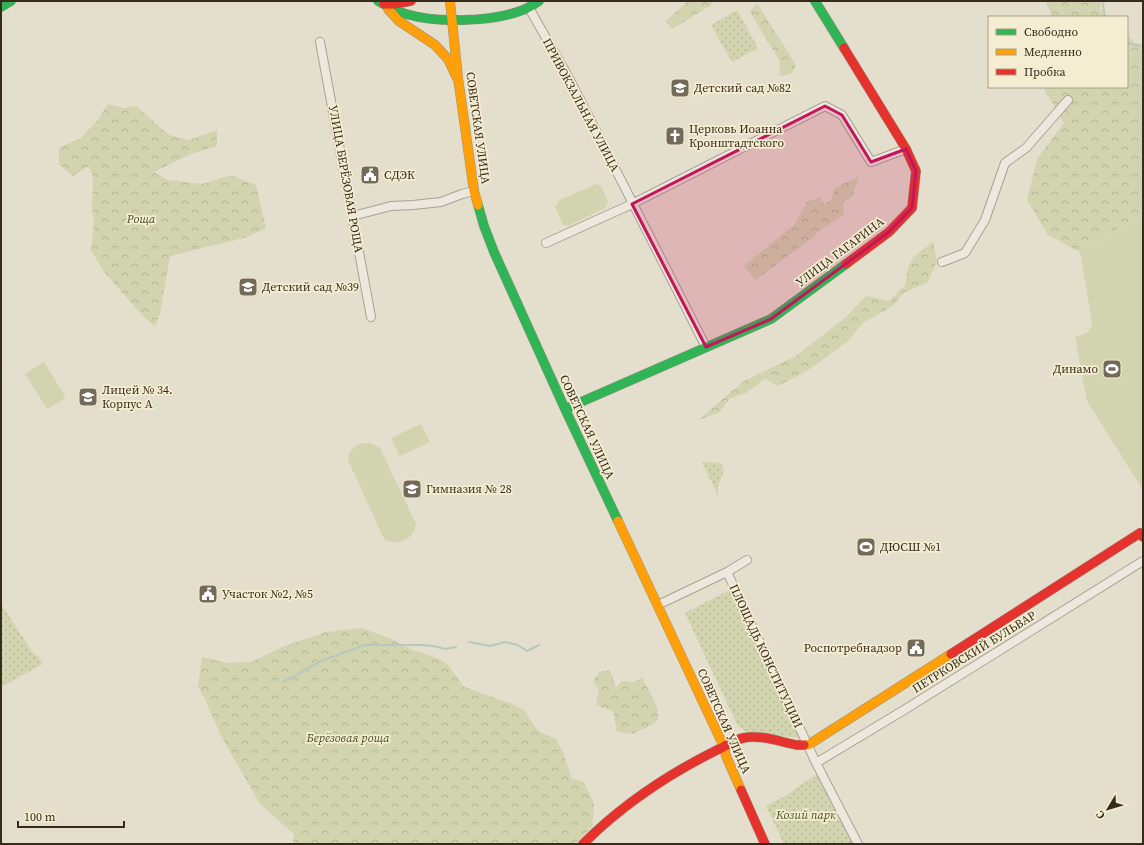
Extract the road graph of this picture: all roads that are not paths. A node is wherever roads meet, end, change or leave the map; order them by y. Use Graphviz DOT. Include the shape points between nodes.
graph roads {
  1 [pos="11,1"];
  2 [pos="412,1"];
  3 [pos="450,1"];
  4 [pos="539,1"];
  5 [pos="815,1"];
  6 [pos="380,2"];
  7 [pos="1,7"];
  8 [pos="528,8"];
  9 [pos="451,19"];
  10 [pos="320,42"];
  11 [pos="458,78"];
  12 [pos="1068,100"];
  13 [pos="906,149"];
  14 [pos="474,191"];
  15 [pos="632,204"];
  16 [pos="353,216"];
  17 [pos="546,243"];
  18 [pos="942,262"];
  19 [pos="371,316"];
  20 [pos="706,347"];
  21 [pos="565,409"];
  22 [pos="1141,535"];
  23 [pos="747,560"];
  24 [pos="1143,561"];
  25 [pos="727,572"];
  26 [pos="658,605"];
  27 [pos="808,746"];
  28 [pos="724,747"];
  29 [pos="816,763"];
  30 [pos="582,844"];
  31 [pos="765,844"];
  32 [pos="858,844"];
  1 -- 7 [label="street"];
  2 -- 6 [label="street" via="394,4"];
  3 -- 9 [label="street, СОВЕТСКАЯ УЛИЦА"];
  4 -- 8 [label="street"];
  5 -- 13 [label="street, УЛИЦА ГАГАРИНА"];
  6 -- 9 [label="street" via="406,14"];
  6 -- 11 [label="street" via="399,21 435,45 448,59"];
  8 -- 9 [label="street" via="515,13"];
  8 -- 15 [label="street, ПРИВОКЗАЛЬНАЯ УЛИЦА" via="570,80"];
  9 -- 11 [label="street, СОВЕТСКАЯ УЛИЦА"];
  10 -- 16 [label="street, УЛИЦА БЕРЁЗОВАЯ РОЩА"];
  11 -- 14 [label="street, СОВЕТСКАЯ УЛИЦА"];
  12 -- 18 [label="street" via="1026,148 1005,163 985,220 966,254"];
  13 -- 15 [label="street" via="871,162 842,115 825,106"];
  13 -- 20 [label="street, УЛИЦА ГАГАРИНА" via="916,171 912,208 889,232 771,319"];
  14 -- 16 [label="street" via="441,202 391,206"];
  14 -- 21 [label="street, СОВЕТСКАЯ УЛИЦА" via="494,252"];
  15 -- 17 [label="street"];
  15 -- 20 [label="street, ПРИВОКЗАЛЬНАЯ УЛИЦА"];
  16 -- 19 [label="street, УЛИЦА БЕРЁЗОВАЯ РОЩА"];
  20 -- 21 [label="street, УЛИЦА ГАГАРИНА"];
  21 -- 26 [label="street, СОВЕТСКАЯ УЛИЦА"];
  22 -- 27 [label="street, ПЕТРКОВСКИЙ БУЛЬВАР"];
  23 -- 25 [label="street, ПЛОЩАДЬ КОНСТИТУЦИИ"];
  24 -- 29 [label="street, ПЕТРКОВСКИЙ БУЛЬВАР"];
  25 -- 26 [label="street, ПЛОЩАДЬ КОНСТИТУЦИИ"];
  25 -- 27 [label="street, ПЛОЩАДЬ КОНСТИТУЦИИ"];
  26 -- 28 [label="street, СОВЕТСКАЯ УЛИЦА"];
  27 -- 28 [label="street" via="756,737 742,738"];
  27 -- 29 [label="street, ПЛОЩАДЬ КОНСТИТУЦИИ"];
  28 -- 30 [label="street" via="656,784"];
  28 -- 31 [label="street, СОВЕТСКАЯ УЛИЦА"];
  29 -- 32 [label="street"];
}
